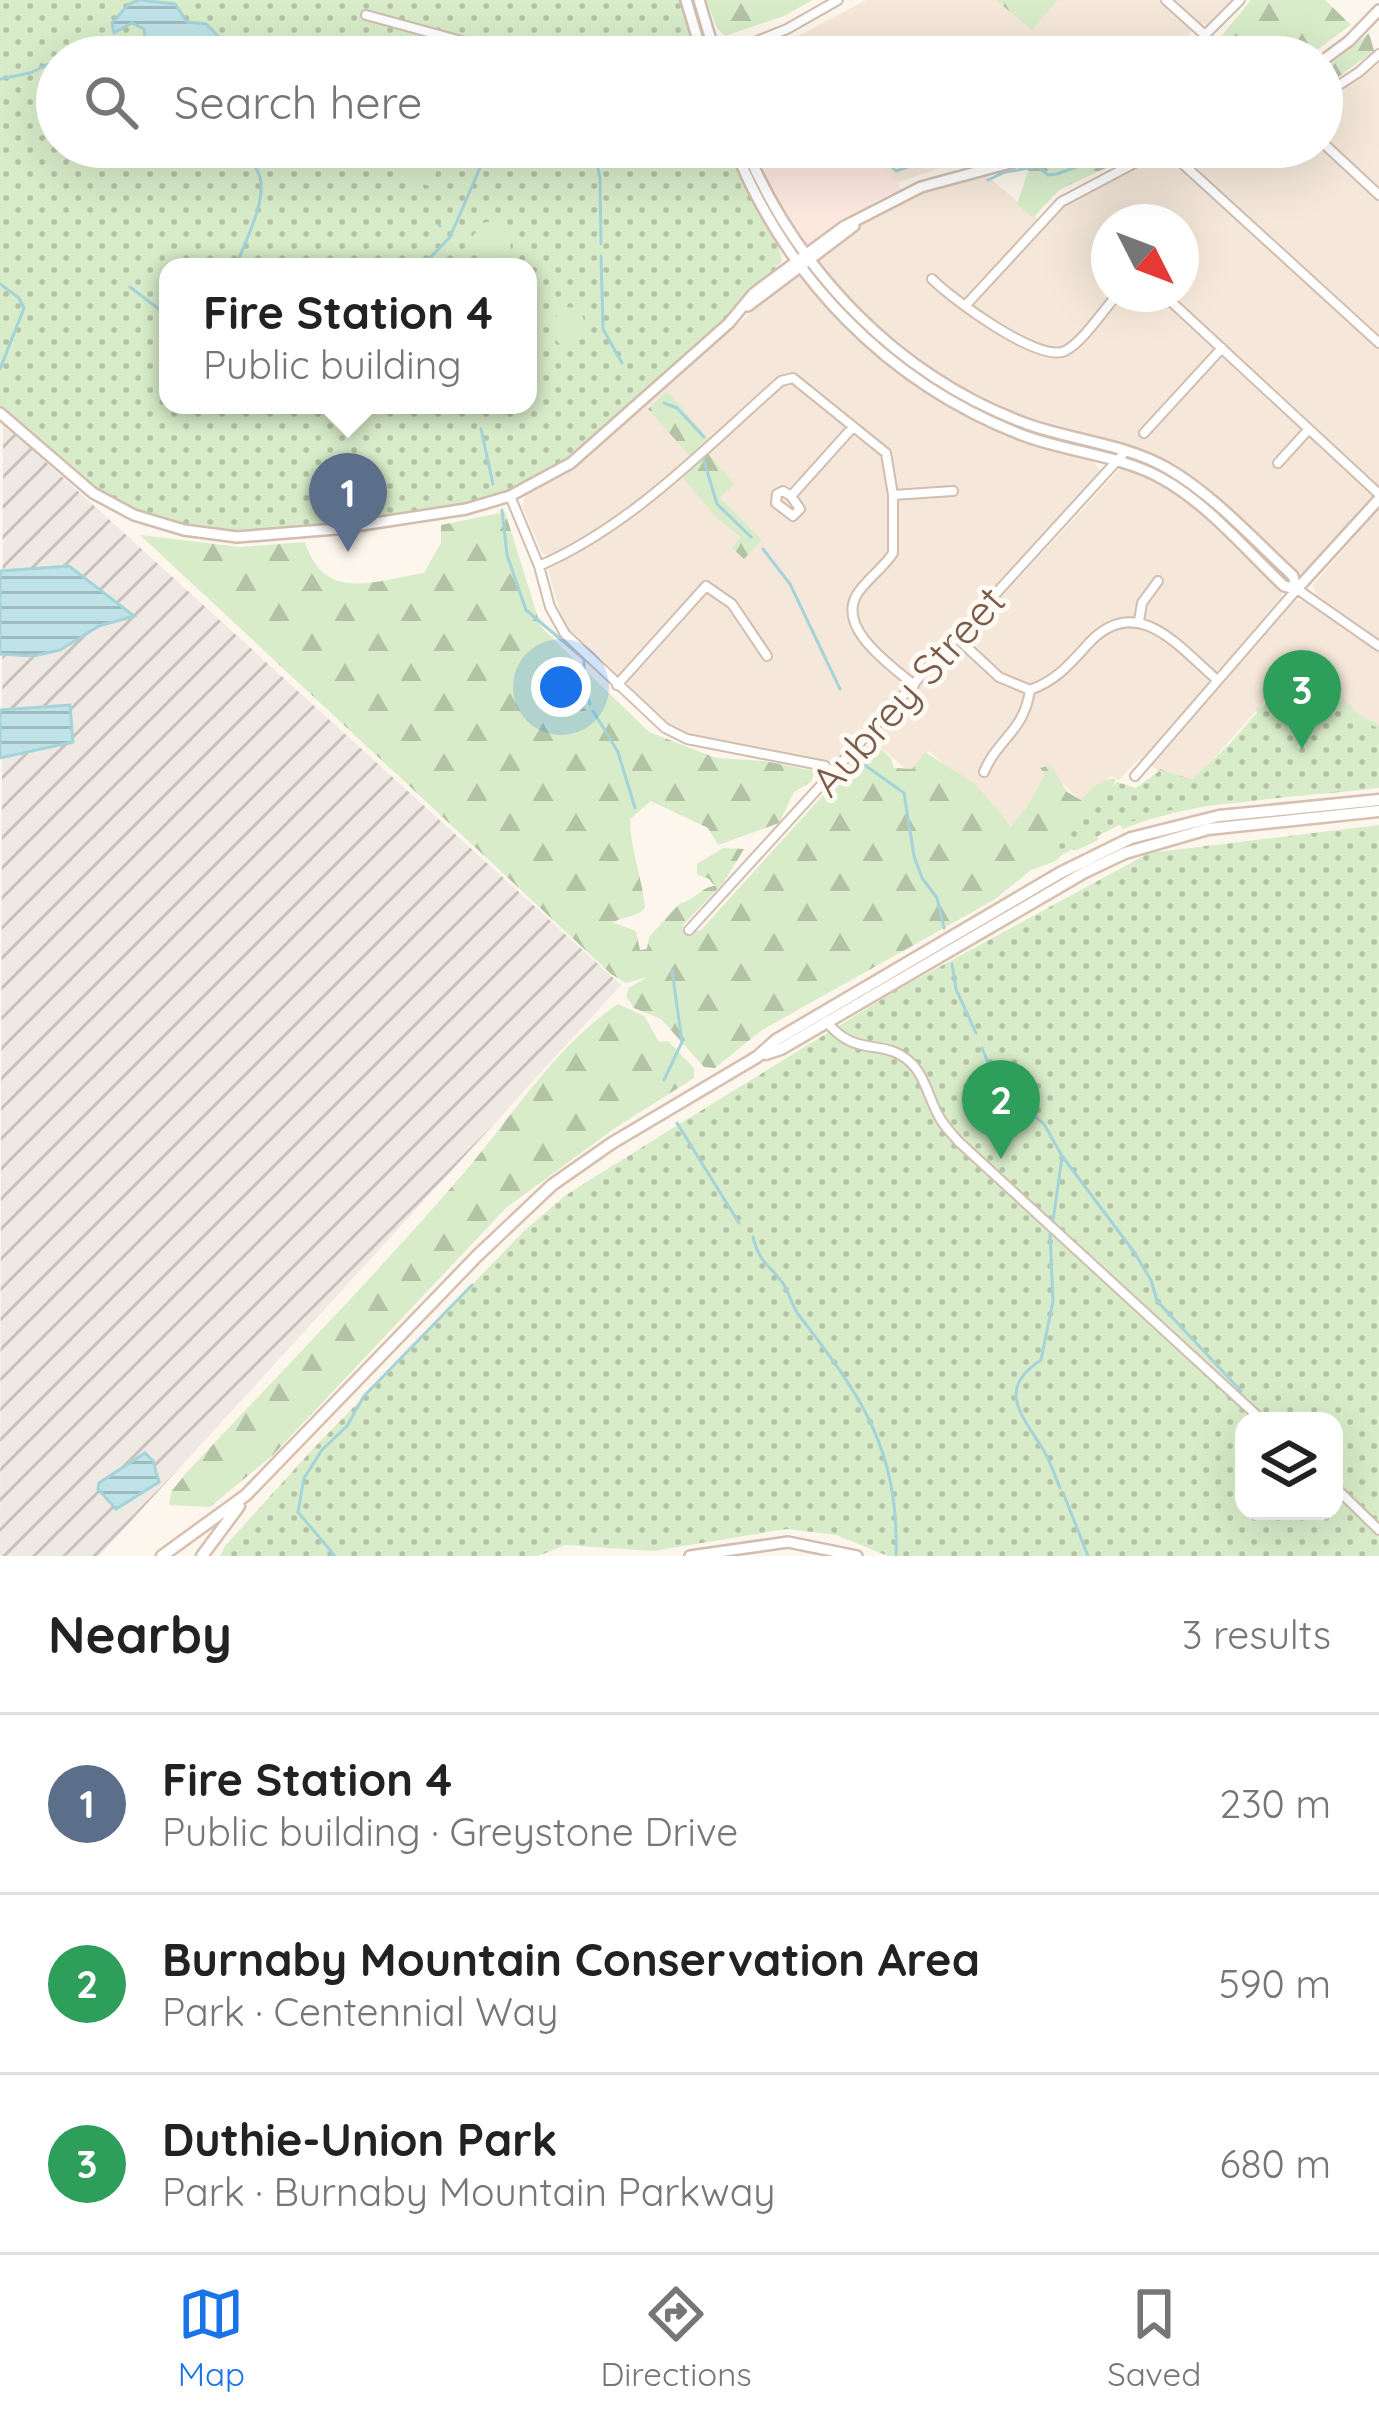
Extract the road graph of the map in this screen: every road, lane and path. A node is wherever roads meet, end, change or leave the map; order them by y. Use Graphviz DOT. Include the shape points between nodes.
graph roads {
  1 [pos="686,0"];
  2 [pos="699,0"];
  3 [pos="838,0"];
  4 [pos="1166,0"];
  5 [pos="1240,0"];
  6 [pos="1379,10"];
  7 [pos="366,15"];
  8 [pos="443,36"];
  9 [pos="697,36"];
  10 [pos="710,36"];
  11 [pos="770,36"];
  12 [pos="1198,36"];
  13 [pos="1206,36"];
  14 [pos="1343,45"];
  15 [pos="1379,53"];
  16 [pos="1343,82"];
  17 [pos="1343,162"];
  18 [pos="744,168"];
  19 [pos="754,168"];
  20 [pos="991,168"];
  21 [pos="1125,168"];
  22 [pos="1187,168"];
  23 [pos="1379,195"];
  24 [pos="801,260"];
  25 [pos="932,279"];
  26 [pos="965,306"];
  27 [pos="1104,312"];
  28 [pos="1183,312"];
  29 [pos="1379,343"];
  30 [pos="1222,348"];
  31 [pos="0,414"];
  32 [pos="853,427"];
  33 [pos="1309,429"];
  34 [pos="1144,433"];
  35 [pos="1125,452"];
  36 [pos="1116,462"];
  37 [pos="1278,463"];
  38 [pos="953,491"];
  39 [pos="893,495"];
  40 [pos="510,496"];
  41 [pos="791,496"];
  42 [pos="1379,496"];
  43 [pos="539,566"];
  44 [pos="1158,581"];
  45 [pos="1297,590"];
  46 [pos="1138,621"];
  47 [pos="957,638"];
  48 [pos="1379,646"];
  49 [pos="767,656"];
  50 [pos="1217,680"];
  51 [pos="617,685"];
  52 [pos="914,685"];
  53 [pos="1030,690"];
  54 [pos="983,772"];
  55 [pos="833,773"];
  56 [pos="1135,776"];
  57 [pos="1379,800"];
  58 [pos="1379,811"];
  59 [pos="689,930"];
  60 [pos="824,1017"];
  61 [pos="1254,1412"];
  62 [pos="246,1495"];
  63 [pos="1343,1495"];
  64 [pos="1379,1530"];
  65 [pos="165,1555"];
  66 [pos="202,1556"];
  67 [pos="690,1556"];
  68 [pos="857,1556"];
  1 -- 9 [label="street"];
  2 -- 10 [label="street"];
  3 -- 11 [label="street"];
  4 -- 12 [label="street"];
  5 -- 13 [label="street"];
  6 -- 14 [label="street"];
  7 -- 8 [label="street"];
  15 -- 16 [label="street"];
  17 -- 23 [label="street"];
  18 -- 24 [label="street"];
  19 -- 24 [label="street"];
  20 -- 24 [label="street" via="921,187"];
  21 -- 26 [label="street" via="1061,202"];
  22 -- 29 [label="street"];
  24 -- 35 [label="street" via="943,382 1028,424"];
  24 -- 36 [label="street" via="860,334 935,391 1024,436"];
  24 -- 40 [label="street" via="571,463"];
  25 -- 26 [label="street"];
  26 -- 27 [label="street" via="1050,352 1073,352"];
  28 -- 30 [label="street"];
  30 -- 33 [label="street"];
  30 -- 34 [label="street"];
  31 -- 40 [label="street" via="93,493 158,524 237,537 378,523"];
  32 -- 39 [label="street" via="886,453"];
  32 -- 41 [label="street"];
  32 -- 43 [label="street" via="786,378 626,517"];
  33 -- 37 [label="street"];
  33 -- 42 [label="street"];
  35 -- 36 [label="street, Aubrey Street"];
  35 -- 45 [label="street" via="1201,491 1293,576"];
  36 -- 45 [label="street" via="1172,485"];
  36 -- 47 [label="street, Aubrey Street"];
  38 -- 39 [label="street"];
  39 -- 52 [label="street" via="893,553 853,601 853,615 864,640"];
  40 -- 43 [label="street"];
  42 -- 45 [label="street"];
  43 -- 51 [label="street" via="565,634"];
  44 -- 46 [label="street"];
  45 -- 48 [label="street"];
  45 -- 50 [label="street"];
  46 -- 50 [label="street"];
  46 -- 53 [label="street" via="1105,629 1057,678"];
  47 -- 52 [label="street, Aubrey Street"];
  47 -- 53 [label="street" via="1000,677"];
  49 -- 51 [label="street" via="732,604 706,586"];
  50 -- 56 [label="street"];
  51 -- 55 [label="street" via="680,737"];
  52 -- 55 [label="street, Aubrey Street"];
  53 -- 54 [label="street" via="1019,728"];
  55 -- 59 [label="street, Aubrey Street"];
  57 -- 60 [label="main road" via="1219,816 1131,838"];
  58 -- 60 [label="main road" via="1152,842"];
  60 -- 61 [label="street" via="852,1045 910,1062 959,1142"];
  60 -- 62 [label="main road" via="540,1195"];
  62 -- 65 [label="main road"];
  62 -- 66 [label="main road"];
  63 -- 64 [label="street"];
  67 -- 68 [label="street" via="788,1541"];
}
